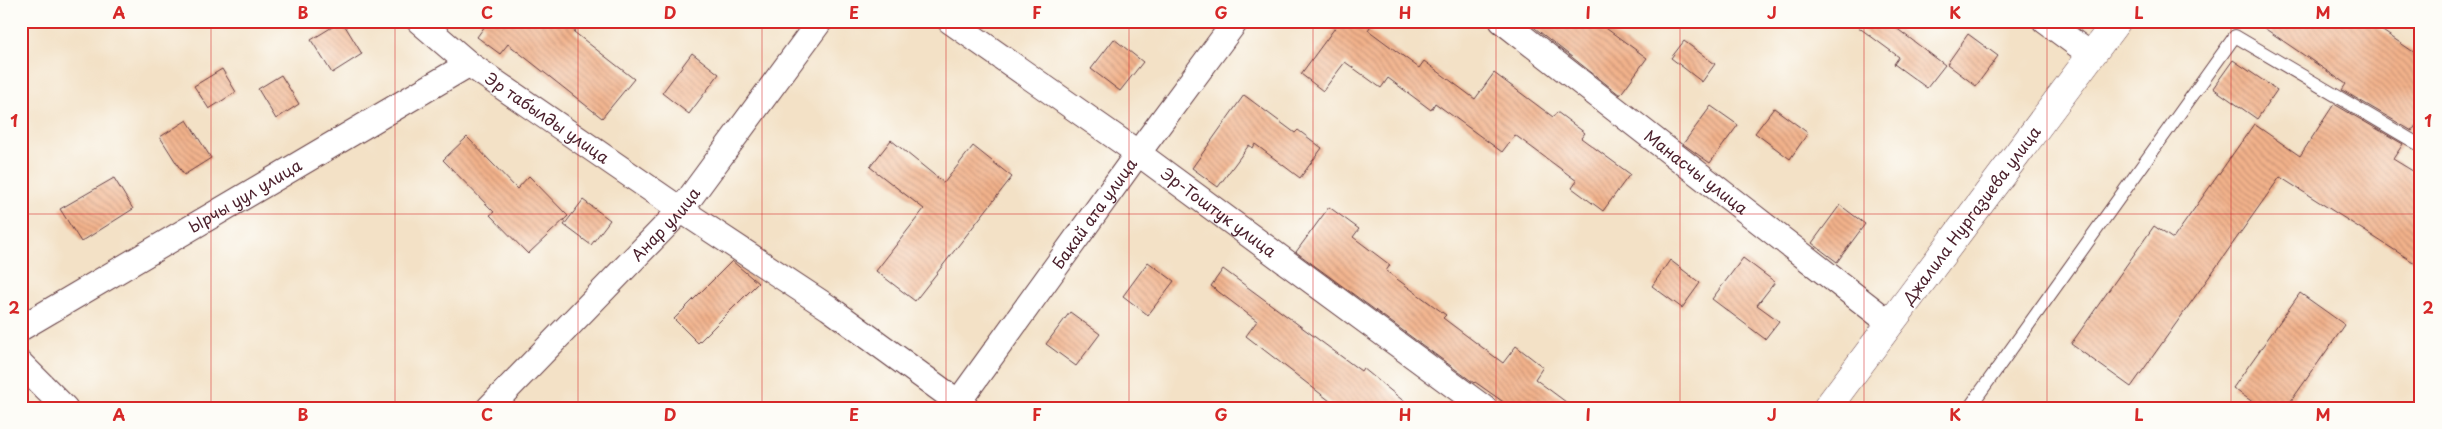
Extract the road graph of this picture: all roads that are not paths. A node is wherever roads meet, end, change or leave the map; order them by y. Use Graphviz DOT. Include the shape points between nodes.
graph roads {
  1 [pos="419,21"];
  2 [pos="820,21"];
  3 [pos="950,21"];
  4 [pos="1236,21"];
  5 [pos="1502,21"];
  6 [pos="2046,21"];
  7 [pos="2117,21"];
  8 [pos="2091,55"];
  9 [pos="469,64"];
  10 [pos="2418,144"];
  11 [pos="1138,153"];
  12 [pos="680,210"];
  13 [pos="1891,324"];
  14 [pos="21,328"];
  15 [pos="21,364"];
  16 [pos="960,406"];
  17 [pos="65,408"];
  18 [pos="489,408"];
  19 [pos="1484,408"];
  20 [pos="1827,408"];
  21 [pos="1969,408"];
  1 -- 9 [label="street, Эр табылды улица"];
  2 -- 12 [label="street, Анар улица"];
  3 -- 11 [label="street, Эр-Тоштук улица"];
  4 -- 11 [label="street, Бакай ата улица"];
  5 -- 13 [label="street, Манасчы улица"];
  6 -- 8 [label="street"];
  7 -- 8 [label="street, Джалила Нургазиева улица"];
  8 -- 13 [label="street, Джалила Нургазиева улица"];
  9 -- 12 [label="street, Эр табылды улица"];
  9 -- 14 [label="street, Ырчы уул улица"];
  10 -- 21 [label="lane" via="2235,36"];
  11 -- 16 [label="street, Бакай ата улица"];
  11 -- 19 [label="street, Эр-Тоштук улица"];
  12 -- 16 [label="street, Эр табылды улица" via="829,308"];
  12 -- 18 [label="street, Анар улица"];
  13 -- 20 [label="street, Джалила Нургазиева улица"];
  15 -- 17 [label="street"];
}
